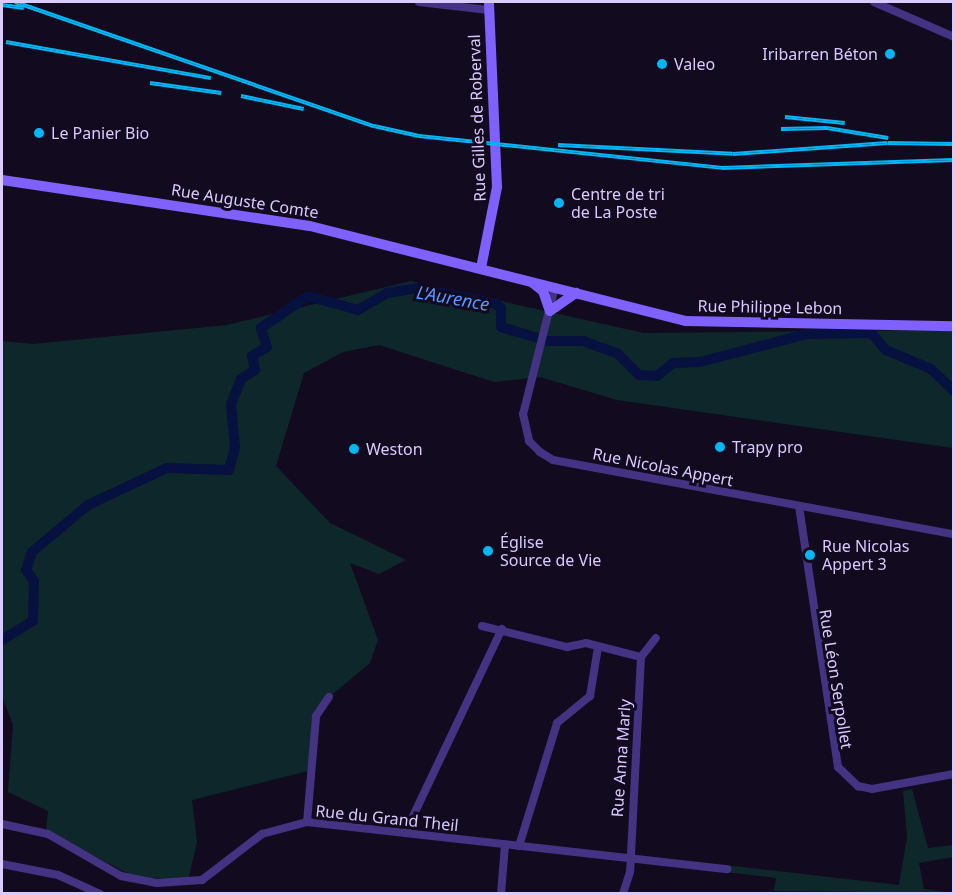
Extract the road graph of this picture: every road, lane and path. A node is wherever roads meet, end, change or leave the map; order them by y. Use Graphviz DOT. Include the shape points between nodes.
graph roads {
  1 [pos="419,2"];
  2 [pos="874,2"];
  3 [pos="489,6"];
  4 [pos="954,37"];
  5 [pos="2,180"];
  6 [pos="486,247"];
  7 [pos="462,264"];
  8 [pos="481,268"];
  9 [pos="502,273"];
  10 [pos="530,281"];
  11 [pos="555,287"];
  12 [pos="583,294"];
  13 [pos="550,311"];
  14 [pos="954,320"];
  15 [pos="954,326"];
  16 [pos="799,506"];
  17 [pos="954,534"];
  18 [pos="482,626"];
  19 [pos="502,629"];
  20 [pos="656,638"];
  21 [pos="598,646"];
  22 [pos="641,657"];
  23 [pos="329,697"];
  24 [pos="954,774"];
  25 [pos="307,822"];
  26 [pos="2,824"];
  27 [pos="405,833"];
  28 [pos="505,844"];
  29 [pos="519,846"];
  30 [pos="628,861"];
  31 [pos="2,864"];
  32 [pos="727,869"];
  33 [pos="100,894"];
  34 [pos="501,894"];
  35 [pos="624,894"];
  1 -- 3 [label="street"];
  2 -- 4 [label="street"];
  3 -- 6 [label="street, Rue Gilles de Roberval" via="497,187"];
  5 -- 7 [label="street, Rue Auguste Comte" via="310,226"];
  6 -- 7 [label="street"];
  6 -- 8 [label="street, Rue Gilles de Roberval"];
  6 -- 9 [label="street" via="490,263"];
  7 -- 8 [label="street, Rue Auguste Comte"];
  8 -- 9 [label="street, Rue Philippe Lebon"];
  9 -- 10 [label="street, Rue Philippe Lebon"];
  10 -- 11 [label="street, Rue Philippe Lebon"];
  10 -- 13 [label="street" via="543,291"];
  11 -- 12 [label="street, Rue Philippe Lebon"];
  11 -- 13 [label="street, Rue Nicolas Appert"];
  12 -- 13 [label="street"];
  12 -- 14 [label="street, Rue Philippe Lebon" via="687,315"];
  12 -- 15 [label="street, Rue Philippe Lebon" via="686,321"];
  13 -- 16 [label="street, Rue Nicolas Appert" via="523,414 529,441 540,452 553,460"];
  16 -- 17 [label="street, Rue Nicolas Appert"];
  16 -- 24 [label="street, Rue Léon Serpollet" via="838,767 858,786 872,789"];
  18 -- 19 [label="street"];
  19 -- 21 [label="street" via="567,647"];
  19 -- 27 [label="street"];
  20 -- 22 [label="street"];
  21 -- 22 [label="street"];
  21 -- 29 [label="street" via="590,696 557,723"];
  22 -- 30 [label="street, Rue Anna Marly"];
  23 -- 25 [label="street" via="316,716"];
  25 -- 26 [label="street, Rue du Grand Theil" via="262,834 202,880 180,884 121,876 48,834"];
  25 -- 27 [label="street, Rue du Grand Theil"];
  27 -- 28 [label="street, Rue du Grand Theil"];
  28 -- 29 [label="street, Rue du Grand Theil"];
  28 -- 34 [label="street"];
  29 -- 30 [label="street, Rue du Grand Theil"];
  30 -- 32 [label="street, Rue du Grand Theil"];
  30 -- 35 [label="street, Rue Anna Marly"];
  31 -- 33 [label="street" via="58,875"];
}
